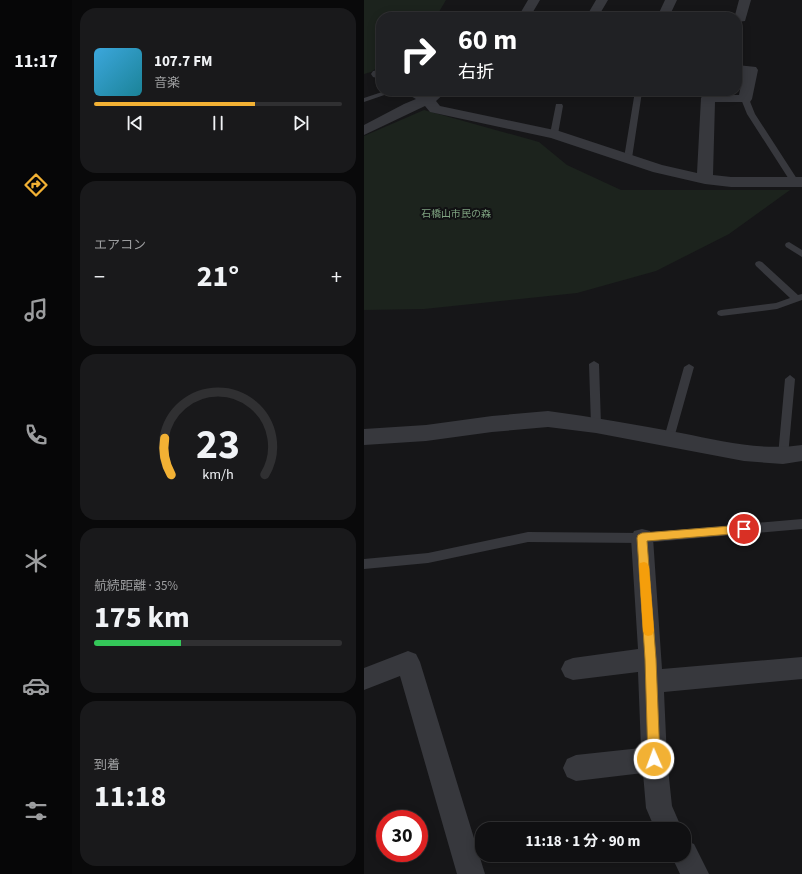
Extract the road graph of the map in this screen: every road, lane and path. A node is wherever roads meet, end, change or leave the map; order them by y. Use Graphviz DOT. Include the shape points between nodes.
graph roads {
  1 [pos="534,0"];
  2 [pos="602,0"];
  3 [pos="671,0"];
  4 [pos="745,0"];
  5 [pos="527,12"];
  6 [pos="595,12"];
  7 [pos="665,12"];
  8 [pos="742,12"];
  9 [pos="742,69"];
  10 [pos="376,96"];
  11 [pos="432,96"];
  12 [pos="434,96"];
  13 [pos="637,96"];
  14 [pos="745,99"];
  15 [pos="364,100"];
  16 [pos="560,106"];
  17 [pos="364,131"];
  18 [pos="554,134"];
  19 [pos="628,158"];
  20 [pos="705,179"];
  21 [pos="798,182"];
  22 [pos="789,245"];
  23 [pos="802,254"];
  24 [pos="759,264"];
  25 [pos="799,298"];
  26 [pos="721,313"];
  27 [pos="594,364"];
  28 [pos="689,367"];
  29 [pos="790,379"];
  30 [pos="596,425"];
  31 [pos="364,437"];
  32 [pos="669,438"];
  33 [pos="792,455"];
  34 [pos="802,524"];
  35 [pos="642,538"];
  36 [pos="364,564"];
  37 [pos="802,668"];
  38 [pos="573,669"];
  39 [pos="651,670"];
  40 [pos="364,679"];
  41 [pos="654,759"];
  42 [pos="576,768"];
  43 [pos="666,822"];
  44 [pos="688,862"];
  45 [pos="471,874"];
  46 [pos="695,874"];
  1 -- 5 [label="street"];
  2 -- 6 [label="street"];
  3 -- 7 [label="street"];
  4 -- 8 [label="street"];
  9 -- 14 [label="street" via="751,70"];
  10 -- 15 [label="lane"];
  11 -- 17 [label="street"];
  12 -- 18 [label="street" via="435,109"];
  13 -- 19 [label="lane"];
  14 -- 20 [label="street" via="708,98"];
  14 -- 21 [label="lane" via="751,114"];
  16 -- 18 [label="lane"];
  18 -- 19 [label="street"];
  19 -- 20 [label="street" via="658,169"];
  20 -- 21 [label="street" via="731,182"];
  22 -- 23 [label="lane"];
  24 -- 25 [label="lane"];
  25 -- 26 [label="lane" via="777,306"];
  27 -- 30 [label="lane"];
  28 -- 32 [label="lane"];
  29 -- 33 [label="lane"];
  30 -- 31 [label="street" via="548,419 426,434"];
  30 -- 32 [label="street"];
  32 -- 33 [label="street" via="744,453"];
  34 -- 35 [label="lane"];
  35 -- 36 [label="lane" via="528,537 428,558"];
  35 -- 39 [label="street"];
  37 -- 39 [label="street"];
  38 -- 39 [label="street"];
  39 -- 41 [label="street"];
  40 -- 45 [label="street" via="408,662"];
  41 -- 42 [label="street"];
  41 -- 43 [label="street" via="659,808"];
  44 -- 46 [label="street"];
}
